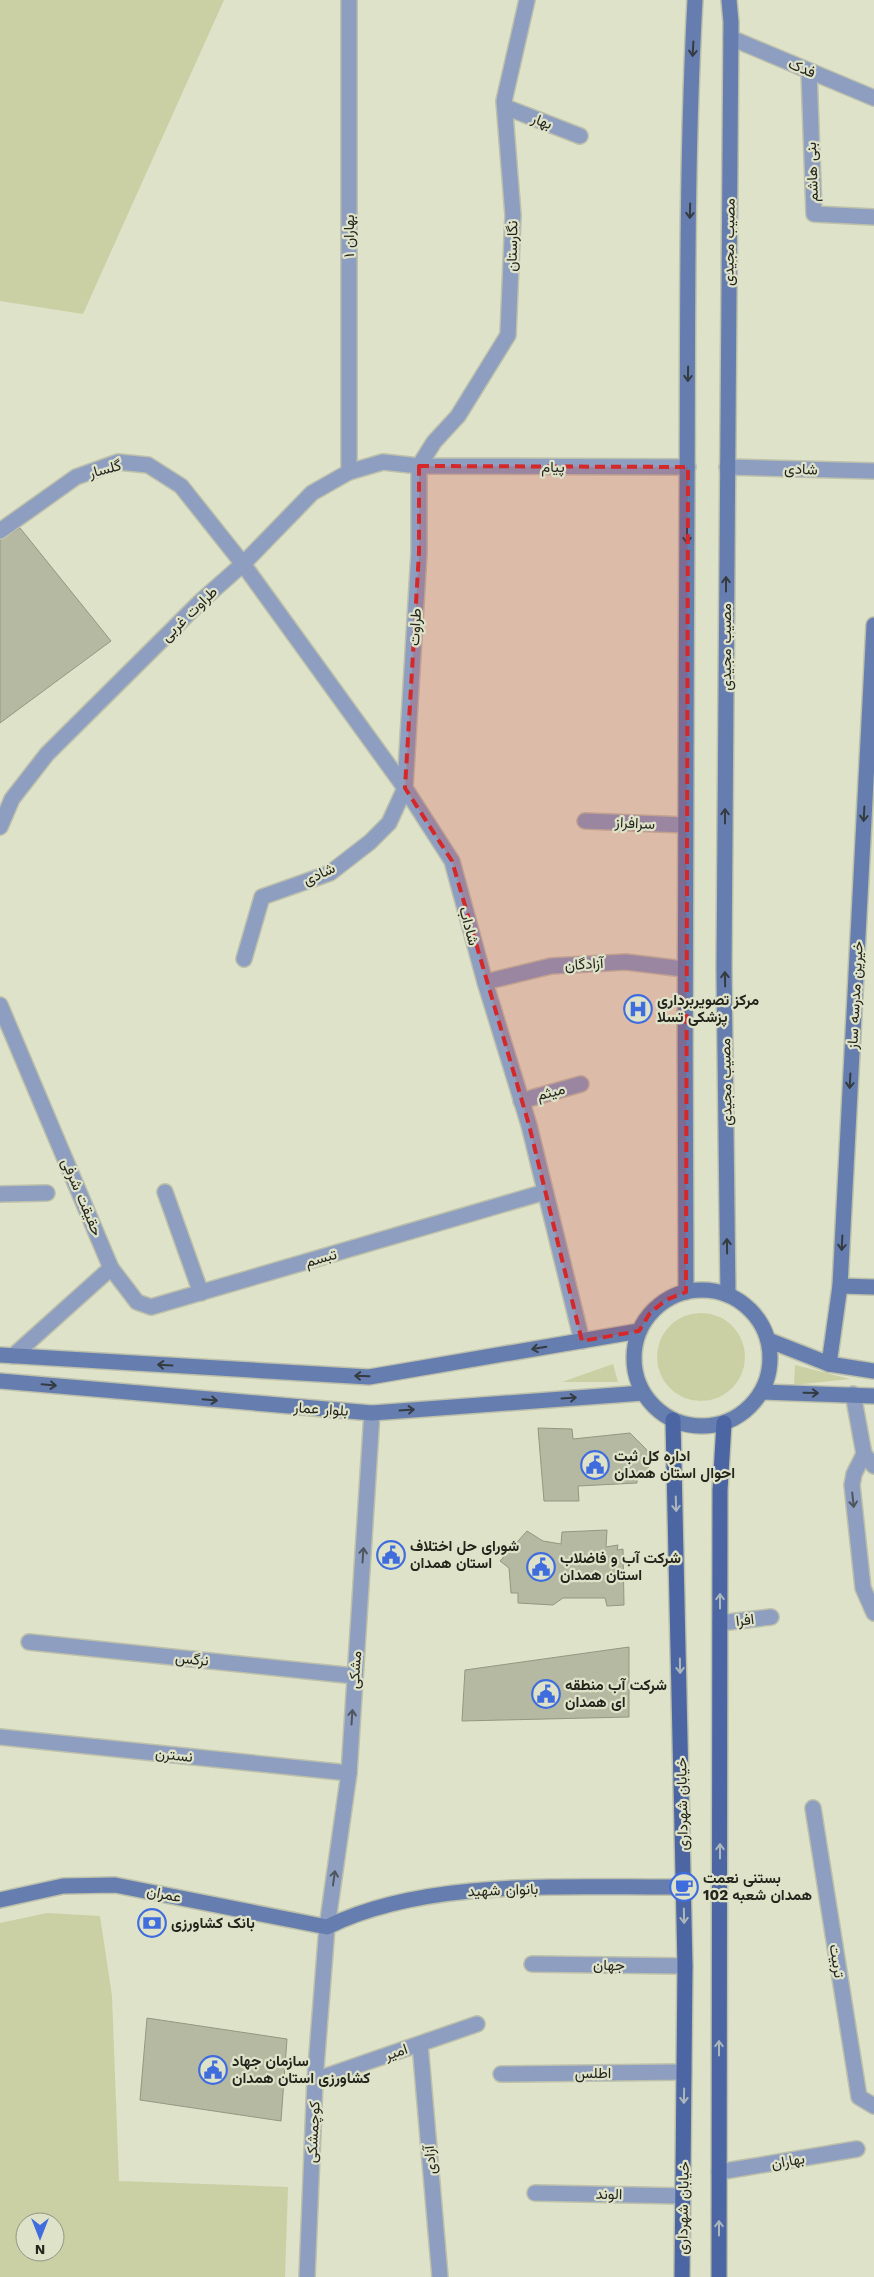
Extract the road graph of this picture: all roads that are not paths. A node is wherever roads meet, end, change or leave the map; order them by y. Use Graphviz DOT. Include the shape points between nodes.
graph roads {
  1 [pos="349,0"];
  2 [pos="527,0"];
  3 [pos="696,0"];
  4 [pos="729,0"];
  5 [pos="731,38"];
  6 [pos="809,71"];
  7 [pos="874,98"];
  8 [pos="505,106"];
  9 [pos="580,136"];
  10 [pos="874,217"];
  11 [pos="419,466"];
  12 [pos="688,467"];
  13 [pos="727,467"];
  14 [pos="349,472"];
  15 [pos="874,472"];
  16 [pos="0,532"];
  17 [pos="243,564"];
  18 [pos="874,626"];
  19 [pos="405,788"];
  20 [pos="585,821"];
  21 [pos="685,825"];
  22 [pos="0,827"];
  23 [pos="244,959"];
  24 [pos="684,969"];
  25 [pos="485,982"];
  26 [pos="0,1005"];
  27 [pos="581,1084"];
  28 [pos="522,1100"];
  29 [pos="165,1192"];
  30 [pos="545,1192"];
  31 [pos="47,1193"];
  32 [pos="0,1194"];
  33 [pos="111,1268"];
  34 [pos="840,1286"];
  35 [pos="874,1287"];
  36 [pos="686,1292"];
  37 [pos="201,1293"];
  38 [pos="728,1295"];
  39 [pos="639,1331"];
  40 [pos="768,1340"];
  41 [pos="582,1341"];
  42 [pos="6,1356"];
  43 [pos="828,1364"];
  44 [pos="874,1371"];
  45 [pos="0,1381"];
  46 [pos="762,1392"];
  47 [pos="643,1393"];
  48 [pos="853,1394"];
  49 [pos="874,1396"];
  50 [pos="372,1413"];
  51 [pos="673,1420"];
  52 [pos="724,1423"];
  53 [pos="869,1460"];
  54 [pos="874,1613"];
  55 [pos="771,1617"];
  56 [pos="720,1623"];
  57 [pos="29,1642"];
  58 [pos="355,1676"];
  59 [pos="0,1737"];
  60 [pos="349,1773"];
  61 [pos="813,1808"];
  62 [pos="684,1887"];
  63 [pos="0,1900"];
  64 [pos="327,1927"];
  65 [pos="532,1964"];
  66 [pos="685,1966"];
  67 [pos="477,2024"];
  68 [pos="420,2044"];
  69 [pos="684,2072"];
  70 [pos="501,2074"];
  71 [pos="315,2080"];
  72 [pos="874,2106"];
  73 [pos="858,2149"];
  74 [pos="719,2172"];
  75 [pos="536,2193"];
  76 [pos="683,2196"];
  77 [pos="306,2277"];
  78 [pos="440,2277"];
  79 [pos="682,2277"];
  80 [pos="719,2277"];
  1 -- 14 [label="street, بهاران ۱"];
  2 -- 8 [label="street, نگارستان"];
  3 -- 12 [label="main road, one-way" via="692,67"];
  4 -- 5 [label="main road, مصیب مجیدی"];
  5 -- 6 [label="street, فدک"];
  5 -- 13 [label="main road, مصیب مجیدی"];
  6 -- 7 [label="street, فدک"];
  6 -- 10 [label="street, بنی هاشم" via="814,214"];
  8 -- 9 [label="street, بهار"];
  8 -- 11 [label="street, نگارستان" via="513,215 508,335 458,416 434,442"];
  11 -- 12 [label="street, پیام"];
  11 -- 14 [label="street, طراوت غربی" via="383,462"];
  11 -- 19 [label="street, طراوت" via="419,553"];
  12 -- 21 [label="main road, one-way"];
  13 -- 15 [label="street, شادی"];
  38 -- 13 [label="main road, مصیب مجیدی, one-way" via="724,968"];
  14 -- 17 [label="street, طراوت غربی" via="312,493"];
  16 -- 17 [label="street, گلسار" via="76,477 118,462 148,465 181,486"];
  17 -- 19 [label="street, شاداب"];
  17 -- 22 [label="street, طراوت غربی" via="201,601 47,754 12,799"];
  18 -- 34 [label="main road, خیرین مدرسه ساز, one-way"];
  19 -- 23 [label="street, شادی" via="389,823 330,873 262,897"];
  19 -- 25 [label="street, شاداب" via="452,861"];
  20 -- 21 [label="street, سرافراز"];
  21 -- 24 [label="main road"];
  24 -- 25 [label="street, آزادگان" via="626,962 551,966"];
  24 -- 36 [label="main road"];
  25 -- 28 [label="street, شاداب"];
  26 -- 33 [label="street, حقیقت شرفی"];
  27 -- 28 [label="street, میثم"];
  28 -- 30 [label="street, شاداب"];
  29 -- 37 [label="street"];
  30 -- 37 [label="street, تبسم"];
  30 -- 41 [label="street, شاداب"];
  31 -- 32 [label="street"];
  33 -- 37 [label="street, تبسم" via="137,1302 151,1307"];
  33 -- 42 [label="street"];
  34 -- 35 [label="main road"];
  34 -- 43 [label="main road, خیرین مدرسه ساز"];
  36 -- 38 [label="main road" via="707,1290"];
  36 -- 39 [label="main road" via="661,1304"];
  38 -- 40 [label="main road" via="760,1321"];
  39 -- 41 [label="main road"];
  39 -- 47 [label="main road" via="634,1359 635,1373"];
  40 -- 43 [label="main road"];
  40 -- 46 [label="main road" via="770,1366"];
  41 -- 42 [label="main road, one-way" via="369,1377"];
  43 -- 44 [label="main road"];
  45 -- 50 [label="main road, بلوار عمار, one-way"];
  46 -- 48 [label="main road, one-way"];
  46 -- 52 [label="main road" via="752,1406"];
  50 -- 47 [label="main road, بلوار عمار, one-way"];
  47 -- 51 [label="main road" via="656,1409"];
  48 -- 49 [label="main road"];
  48 -- 53 [label="street"];
  58 -- 50 [label="street, مشکی, one-way"];
  51 -- 52 [label="main road" via="690,1425"];
  51 -- 62 [label="main road, خیابان شهرداری, one-way"];
  56 -- 52 [label="main road, one-way" via="720,1490"];
  53 -- 54 [label="street, one-way" via="854,1474 852,1485 862,1588"];
  55 -- 56 [label="street, افرا"];
  74 -- 56 [label="main road, one-way"];
  57 -- 58 [label="street, نرگس"];
  60 -- 58 [label="street, مشکی, one-way"];
  59 -- 60 [label="street, نسترن"];
  64 -- 60 [label="street, مشکی, one-way"];
  61 -- 72 [label="street, تربیت" via="859,2097"];
  62 -- 64 [label="main road, بانوان شهید" via="458,1892 356,1913"];
  62 -- 66 [label="main road, خیابان شهرداری, one-way"];
  63 -- 64 [label="main road, عمران" via="63,1886 115,1885"];
  64 -- 71 [label="street, کوچمشکی"];
  65 -- 66 [label="street, جهان"];
  66 -- 69 [label="main road, خیابان شهرداری"];
  67 -- 68 [label="street, امیر"];
  68 -- 71 [label="street, امیر"];
  68 -- 78 [label="street, آزادی"];
  69 -- 70 [label="street, اطلس"];
  69 -- 76 [label="main road, خیابان شهرداری, one-way"];
  71 -- 77 [label="street, کوچمشکی"];
  73 -- 74 [label="street, بهاران"];
  80 -- 74 [label="main road, one-way"];
  75 -- 76 [label="street, الوند"];
  76 -- 79 [label="main road, خیابان شهرداری"];
}
